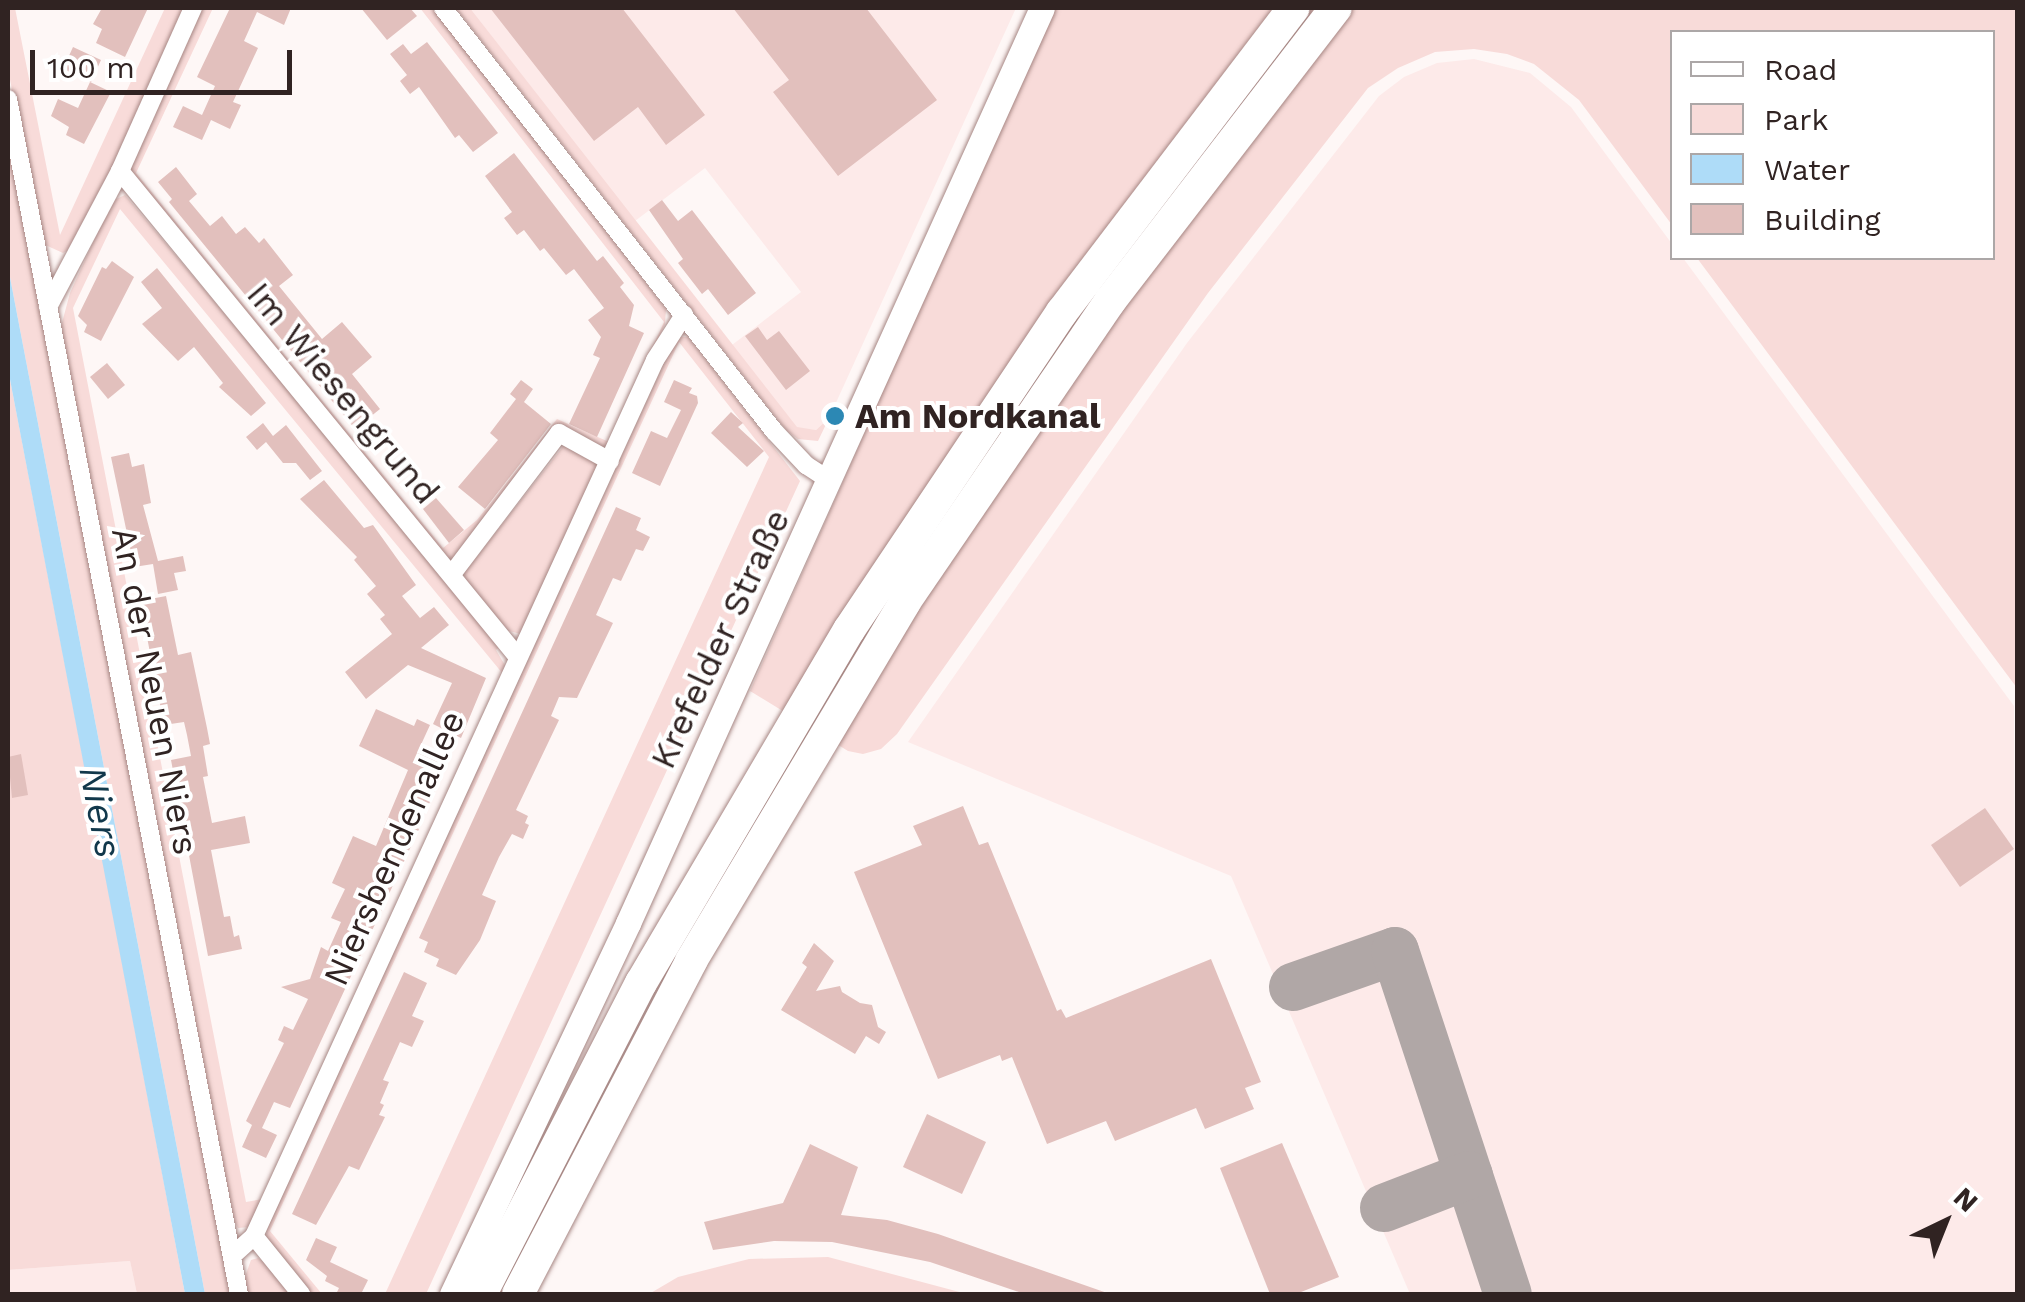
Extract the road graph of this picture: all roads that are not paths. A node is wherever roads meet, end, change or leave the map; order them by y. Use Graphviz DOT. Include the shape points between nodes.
graph roads {
  1 [pos="193,8"];
  2 [pos="443,8"];
  3 [pos="1042,8"];
  4 [pos="1272,8"];
  5 [pos="1294,8"];
  6 [pos="1336,8"];
  7 [pos="8,99"];
  8 [pos="1211,114"];
  9 [pos="120,171"];
  10 [pos="48,307"];
  11 [pos="684,316"];
  12 [pos="610,460"];
  13 [pos="830,481"];
  14 [pos="452,574"];
  15 [pos="517,656"];
  16 [pos="254,1236"];
  17 [pos="232,1256"];
  18 [pos="239,1294"];
  19 [pos="301,1294"];
  20 [pos="452,1294"];
  21 [pos="481,1294"];
  22 [pos="518,1294"];
  1 -- 9 [label="street"];
  2 -- 11 [label="street"];
  3 -- 13 [label="street, Krefelder Straße"];
  4 -- 8 [label="highway"];
  5 -- 8 [label="highway"];
  6 -- 22 [label="highway" via="1055,378 830,722 682,976"];
  7 -- 10 [label="street, An der Neuen Niers"];
  8 -- 21 [label="highway" via="1009,387 801,706 633,997"];
  9 -- 10 [label="street"];
  9 -- 14 [label="street, Im Wiesengrund"];
  10 -- 17 [label="street, An der Neuen Niers"];
  11 -- 12 [label="street, Niersbendenallee" via="654,360"];
  11 -- 13 [label="street" via="774,431"];
  12 -- 14 [label="street" via="559,434"];
  12 -- 15 [label="street, Niersbendenallee"];
  13 -- 20 [label="street, Krefelder Straße"];
  14 -- 15 [label="street, Im Wiesengrund"];
  15 -- 16 [label="street, Niersbendenallee"];
  16 -- 17 [label="street, Niersbendenallee"];
  16 -- 19 [label="street"];
  17 -- 18 [label="street, An der Neuen Niers"];
}
